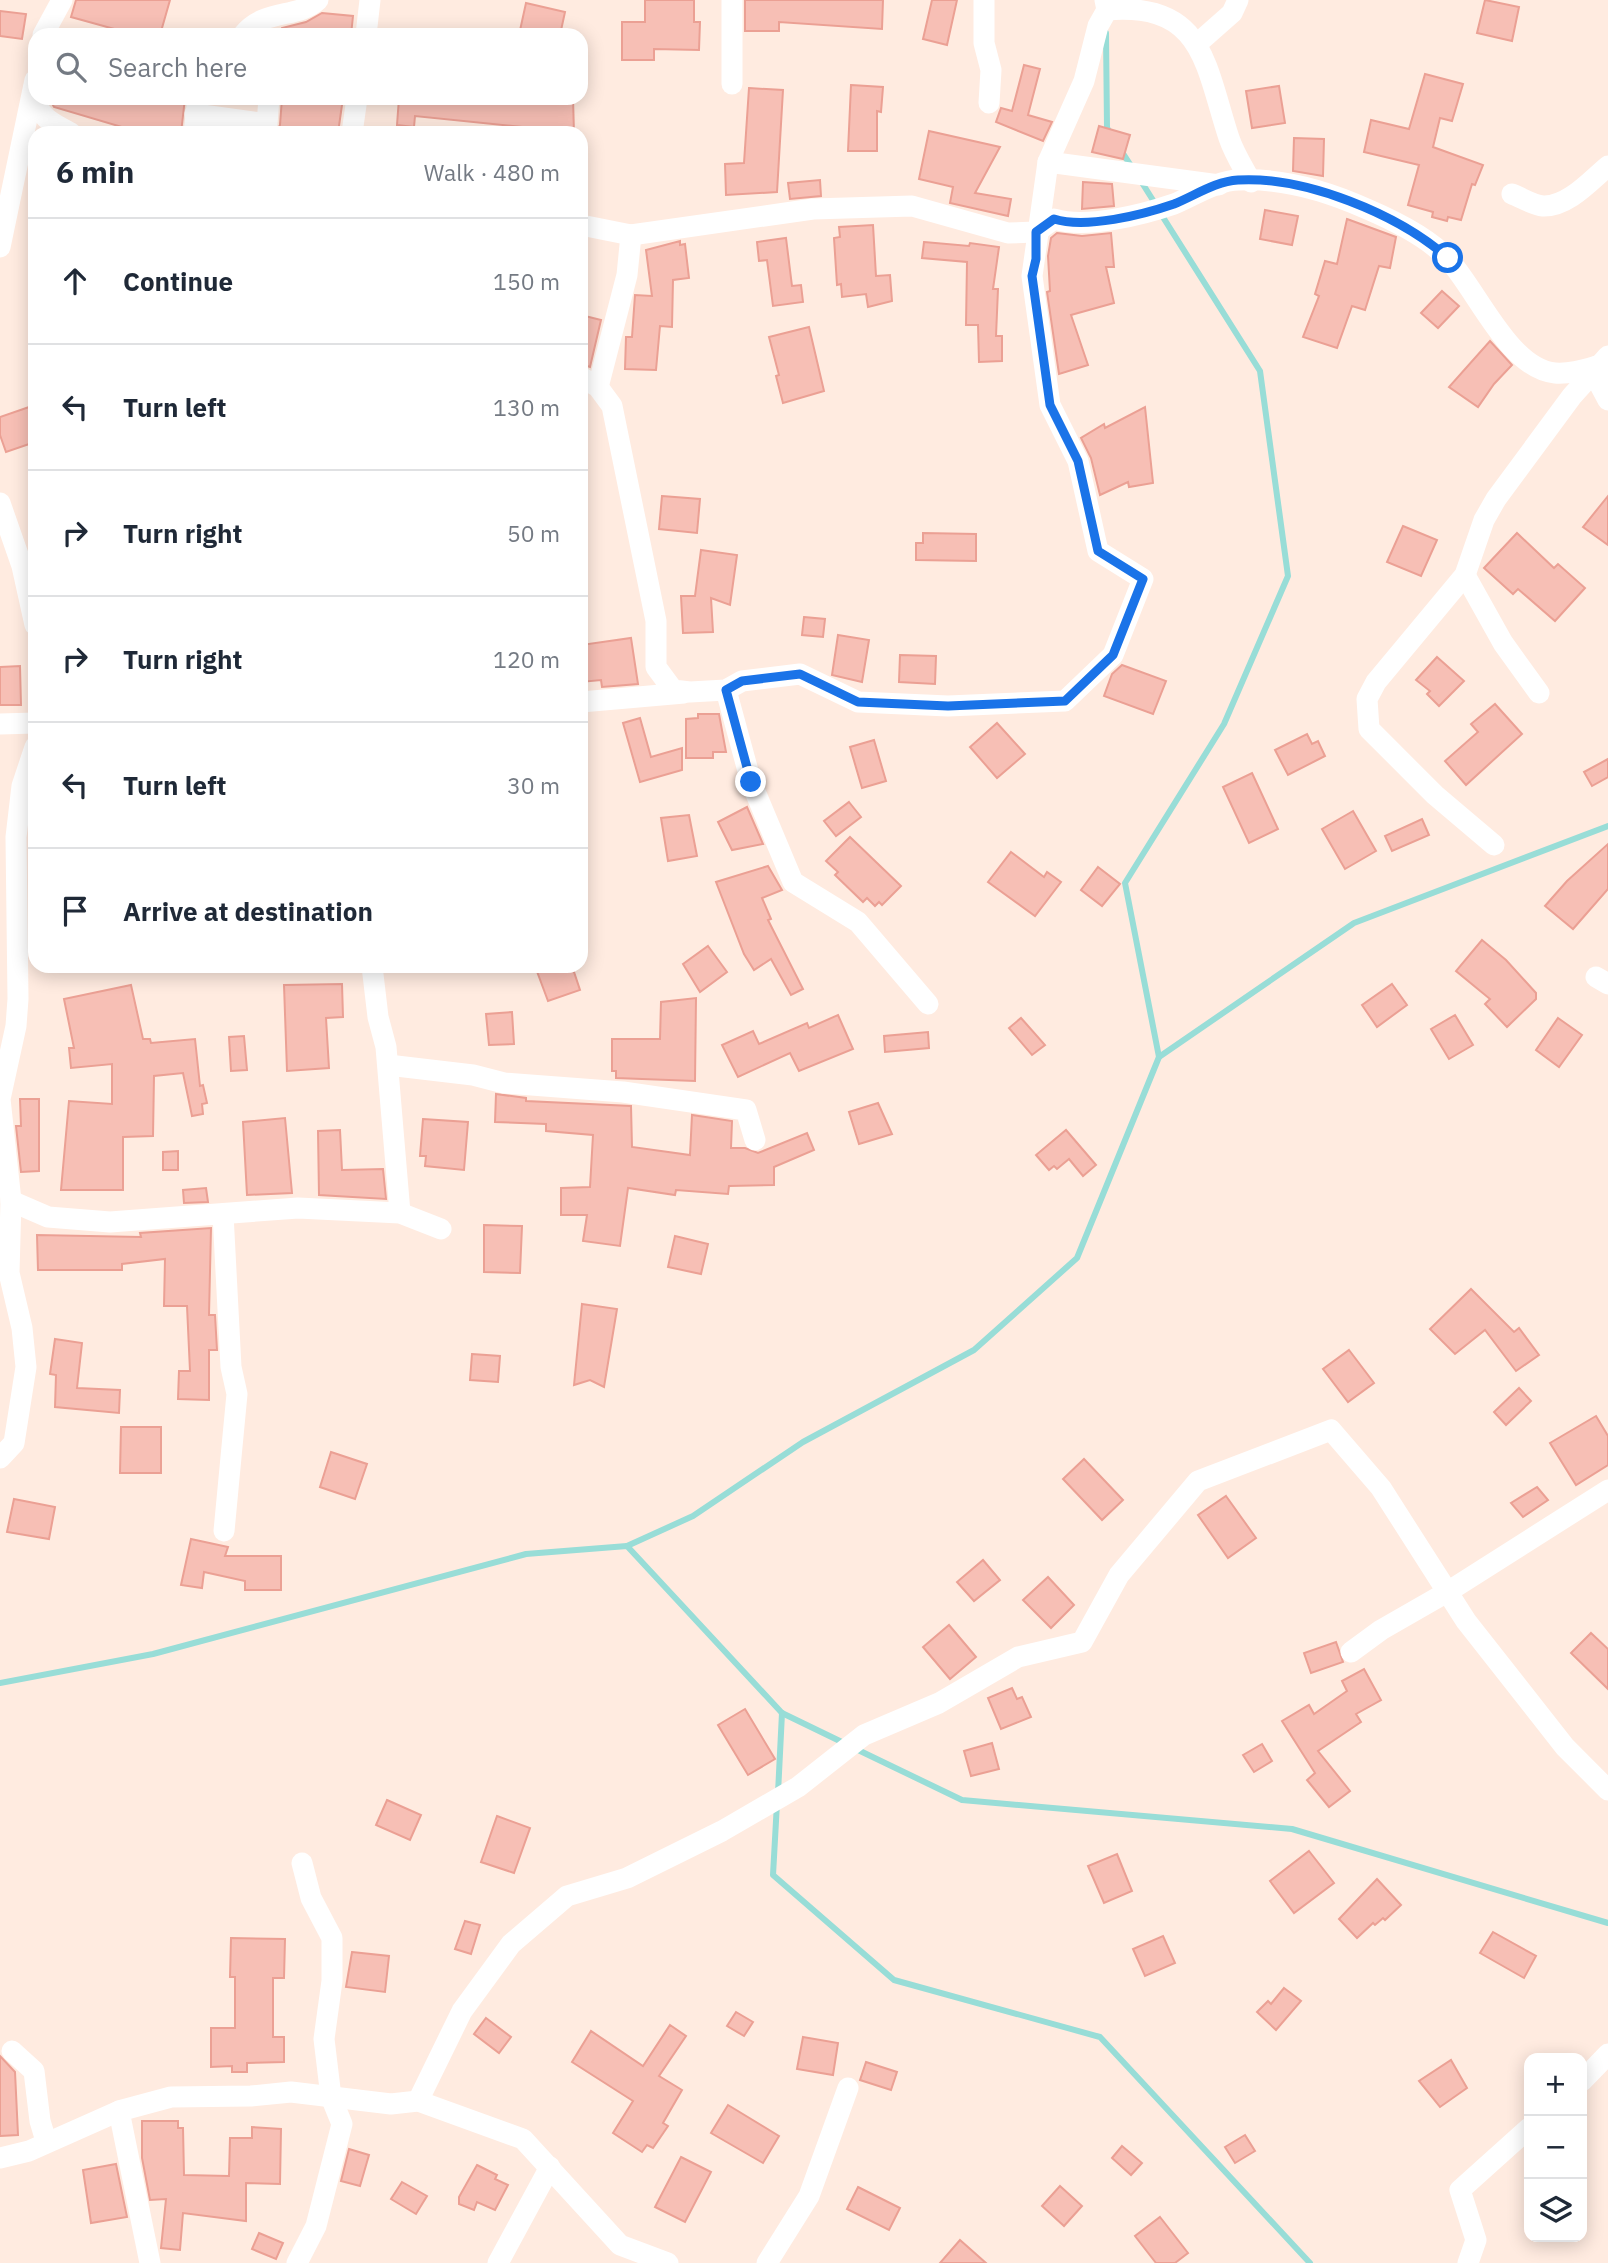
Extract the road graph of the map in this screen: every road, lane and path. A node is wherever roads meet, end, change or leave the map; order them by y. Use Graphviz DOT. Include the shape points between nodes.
graph roads {
  1 [pos="62,0"];
  2 [pos="318,0"];
  3 [pos="370,0"];
  4 [pos="732,0"];
  5 [pos="984,0"];
  6 [pos="1238,0"];
  7 [pos="1106,5"];
  8 [pos="266,27"];
  9 [pos="47,28"];
  10 [pos="367,28"];
  11 [pos="1198,43"];
  12 [pos="732,85"];
  13 [pos="989,103"];
  14 [pos="32,105"];
  15 [pos="37,105"];
  16 [pos="268,105"];
  17 [pos="356,105"];
  18 [pos="196,115"];
  19 [pos="58,126"];
  20 [pos="353,126"];
  21 [pos="1048,162"];
  22 [pos="1608,166"];
  23 [pos="1251,182"];
  24 [pos="1219,185"];
  25 [pos="1512,194"];
  26 [pos="588,226"];
  27 [pos="1036,232"];
  28 [pos="631,235"];
  29 [pos="0,247"];
  30 [pos="1602,361"];
  31 [pos="590,382"];
  32 [pos="1608,400"];
  33 [pos="2,511"];
  34 [pos="28,565"];
  35 [pos="1465,575"];
  36 [pos="726,690"];
  37 [pos="690,692"];
  38 [pos="1539,693"];
  39 [pos="588,701"];
  40 [pos="28,723"];
  41 [pos="0,724"];
  42 [pos="28,768"];
  43 [pos="1494,845"];
  44 [pos="373,973"];
  45 [pos="928,1004"];
  46 [pos="388,1065"];
  47 [pos="2,1086"];
  48 [pos="755,1140"];
  49 [pos="11,1201"];
  50 [pos="400,1213"];
  51 [pos="223,1214"];
  52 [pos="441,1229"];
  53 [pos="4,1274"];
  54 [pos="0,1458"];
  55 [pos="1608,1490"];
  56 [pos="224,1531"];
  57 [pos="1449,1591"];
  58 [pos="1351,1652"];
  59 [pos="1608,1790"];
  60 [pos="302,1863"];
  61 [pos="12,2051"];
  62 [pos="1608,2054"];
  63 [pos="1587,2076"];
  64 [pos="848,2088"];
  65 [pos="331,2097"];
  66 [pos="418,2101"];
  67 [pos="119,2111"];
  68 [pos="1524,2132"];
  69 [pos="46,2141"];
  70 [pos="0,2158"];
  71 [pos="550,2167"];
  72 [pos="150,2263"];
  73 [pos="297,2263"];
  74 [pos="498,2263"];
  75 [pos="668,2263"];
  76 [pos="767,2263"];
  77 [pos="1468,2263"];
  1 -- 9 [label="street"];
  2 -- 8 [label="street"];
  3 -- 10 [label="street"];
  4 -- 12 [label="street"];
  5 -- 13 [label="street" via="984,43 991,69"];
  6 -- 11 [label="street" via="1232,13"];
  7 -- 11 [label="street" via="1169,18"];
  7 -- 21 [label="street" via="1084,81"];
  11 -- 23 [label="street" via="1230,141"];
  14 -- 29 [label="street"];
  15 -- 19 [label="street"];
  16 -- 18 [label="street" via="267,124"];
  17 -- 20 [label="street"];
  21 -- 24 [label="street"];
  21 -- 27 [label="street"];
  22 -- 25 [label="street" via="1555,205 1541,206"];
  23 -- 24 [label="street"];
  23 -- 30 [label="street" via="1278,180 1367,208 1430,243 1448,258 1498,330 1533,365 1553,373 1572,373"];
  24 -- 27 [label="street" via="1124,218 1054,219"];
  26 -- 28 [label="street"];
  27 -- 28 [label="street" via="1008,233 912,206 813,209"];
  27 -- 36 [label="street" via="1032,276 1050,405 1078,461 1098,551 1143,579 1113,655 1065,701 948,706 858,702 800,674 742,681"];
  28 -- 31 [label="street" via="628,275"];
  30 -- 32 [label="street" via="1599,383"];
  30 -- 35 [label="street" via="1496,499"];
  31 -- 37 [label="street" via="612,407 656,621 656,667 673,690"];
  33 -- 34 [label="street"];
  35 -- 38 [label="street" via="1503,643"];
  35 -- 43 [label="street" via="1376,682 1367,699 1369,729"];
  36 -- 37 [label="street"];
  36 -- 45 [label="street" via="751,782 793,882 858,922"];
  37 -- 39 [label="street"];
  40 -- 41 [label="street"];
  42 -- 47 [label="street" via="16,836 16,1026"];
  44 -- 46 [label="street"];
  46 -- 48 [label="street" via="746,1111"];
  46 -- 50 [label="street"];
  47 -- 49 [label="street" via="1,1125"];
  49 -- 51 [label="street" via="48,1217 110,1222"];
  49 -- 53 [label="street"];
  50 -- 51 [label="street" via="298,1208"];
  50 -- 52 [label="street"];
  51 -- 56 [label="street" via="231,1367 237,1394"];
  53 -- 54 [label="street" via="22,1328 26,1367 14,1443"];
  55 -- 57 [label="street"];
  57 -- 58 [label="street"];
  57 -- 59 [label="street" via="1466,1621 1565,1746"];
  57 -- 66 [label="street" via="1381,1488 1331,1430 1198,1481 1119,1575 1082,1642 1018,1657 939,1703 864,1735 798,1787 722,1831 627,1878 567,1896 511,1944 462,2011"];
  60 -- 65 [label="street" via="311,1898 332,1938 324,2039"];
  61 -- 69 [label="street" via="34,2071"];
  62 -- 63 [label="street"];
  64 -- 76 [label="street" via="809,2196"];
  65 -- 66 [label="street" via="391,2104"];
  65 -- 67 [label="street" via="291,2092 171,2097"];
  65 -- 73 [label="street" via="342,2124 316,2226"];
  66 -- 71 [label="street" via="523,2139"];
  67 -- 69 [label="street"];
  67 -- 72 [label="street"];
  68 -- 77 [label="street" via="1460,2190 1476,2240"];
  69 -- 70 [label="street"];
  71 -- 74 [label="street"];
  71 -- 75 [label="street" via="620,2245"];
}
